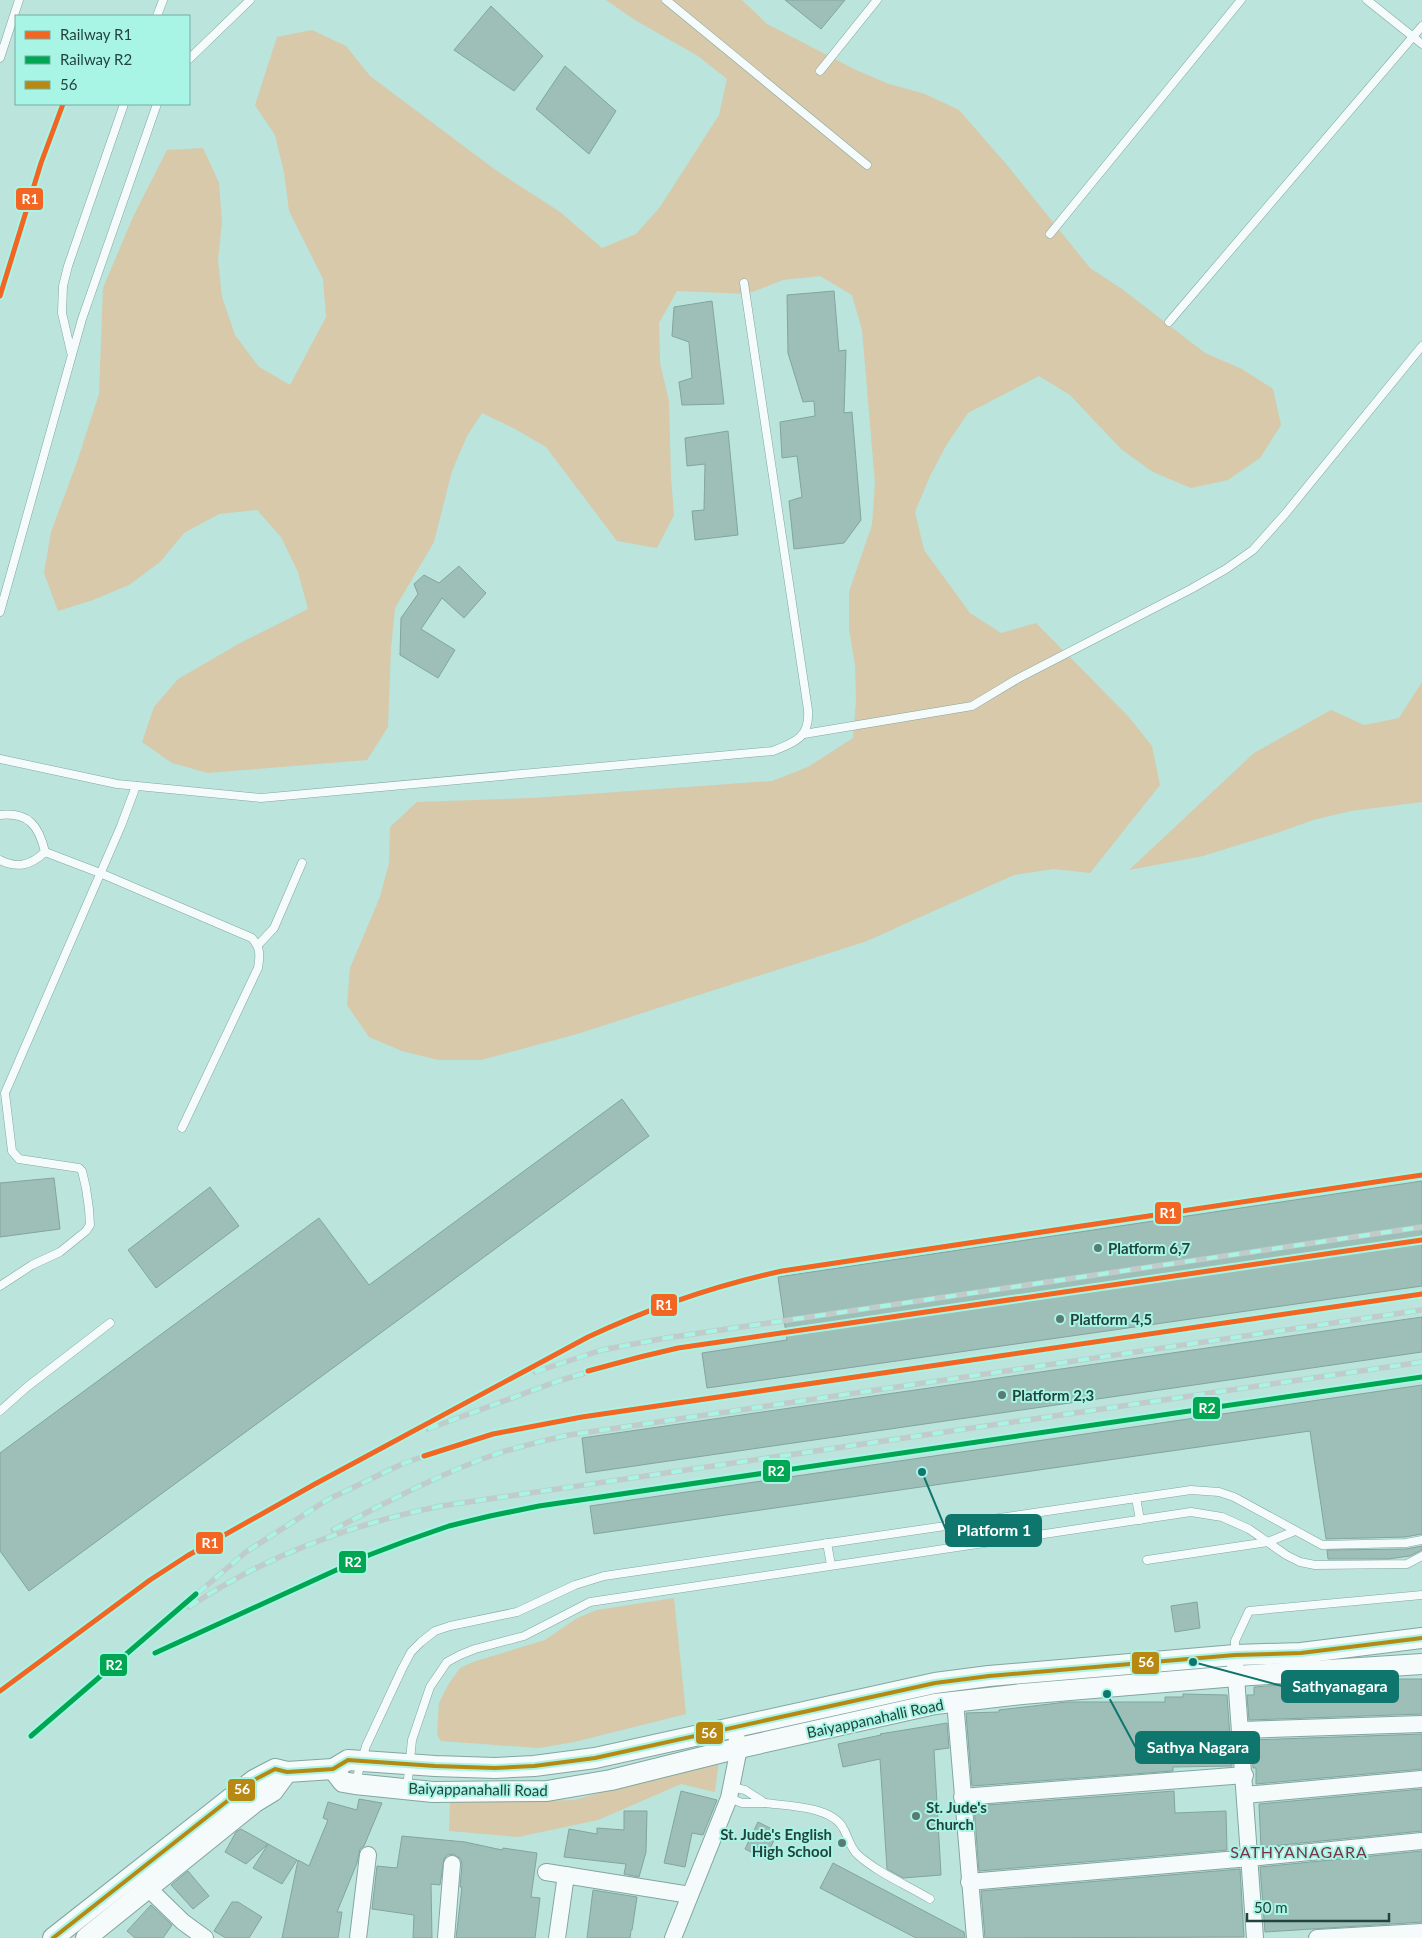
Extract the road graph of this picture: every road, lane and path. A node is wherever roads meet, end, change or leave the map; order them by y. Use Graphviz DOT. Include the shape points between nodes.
graph roads {
  1 [pos="20,0"];
  2 [pos="163,0"];
  3 [pos="250,0"];
  4 [pos="666,0"];
  5 [pos="877,0"];
  6 [pos="1241,0"];
  7 [pos="1368,0"];
  8 [pos="157,15"];
  9 [pos="1422,26"];
  10 [pos="1414,37"];
  11 [pos="1422,44"];
  12 [pos="0,58"];
  13 [pos="190,58"];
  14 [pos="820,71"];
  15 [pos="124,105"];
  16 [pos="157,105"];
  17 [pos="867,165"];
  18 [pos="1050,234"];
  19 [pos="744,283"];
  20 [pos="1169,322"];
  21 [pos="1422,346"];
  22 [pos="72,354"];
  23 [pos="0,612"];
  24 [pos="804,734"];
  25 [pos="0,759"];
  26 [pos="136,786"];
  27 [pos="0,815"];
  28 [pos="45,852"];
  29 [pos="0,860"];
  30 [pos="302,864"];
  31 [pos="100,873"];
  32 [pos="258,945"];
  33 [pos="3,1095"];
  34 [pos="182,1128"];
  35 [pos="0,1286"];
  36 [pos="110,1323"];
  37 [pos="0,1411"];
  38 [pos="1136,1498"];
  39 [pos="984,1520"];
  40 [pos="1140,1520"];
  41 [pos="1295,1531"];
  42 [pos="1422,1540"];
  43 [pos="987,1542"];
  44 [pos="1268,1542"];
  45 [pos="827,1543"];
  46 [pos="1422,1556"];
  47 [pos="1147,1560"];
  48 [pos="831,1565"];
  49 [pos="1422,1595"];
  50 [pos="1422,1638"];
  51 [pos="1235,1655"];
  52 [pos="1422,1664"];
  53 [pos="1236,1676"];
  54 [pos="955,1702"];
  55 [pos="1422,1724"];
  56 [pos="734,1727"];
  57 [pos="1241,1730"];
  58 [pos="739,1748"];
  59 [pos="362,1760"];
  60 [pos="409,1765"];
  61 [pos="333,1769"];
  62 [pos="288,1772"];
  63 [pos="1244,1775"];
  64 [pos="1422,1779"];
  65 [pos="355,1784"];
  66 [pos="408,1789"];
  67 [pos="730,1792"];
  68 [pos="1245,1795"];
  69 [pos="962,1798"];
  70 [pos="765,1803"];
  71 [pos="1422,1841"];
  72 [pos="368,1855"];
  73 [pos="1250,1858"];
  74 [pos="452,1864"];
  75 [pos="546,1872"];
  76 [pos="566,1875"];
  77 [pos="969,1882"];
  78 [pos="148,1888"];
  79 [pos="690,1895"];
  80 [pos="930,1899"];
  81 [pos="1422,1932"];
  82 [pos="53,1938"];
  83 [pos="86,1938"];
  84 [pos="205,1938"];
  85 [pos="358,1938"];
  86 [pos="446,1938"];
  87 [pos="557,1938"];
  88 [pos="673,1938"];
  89 [pos="974,1938"];
  90 [pos="1255,1938"];
  91 [pos="1317,1938"];
  1 -- 12 [label="lane"];
  2 -- 8 [label="lane"];
  3 -- 13 [label="lane"];
  4 -- 17 [label="lane"];
  5 -- 14 [label="lane"];
  6 -- 18 [label="lane"];
  7 -- 10 [label="lane"];
  9 -- 10 [label="lane"];
  10 -- 11 [label="lane"];
  10 -- 20 [label="lane"];
  15 -- 22 [label="lane" via="63,286 62,313"];
  16 -- 22 [label="lane"];
  19 -- 24 [label="lane" via="808,710 809,723"];
  21 -- 24 [label="lane" via="1285,514 1253,550 1226,569 972,706"];
  22 -- 23 [label="lane"];
  24 -- 26 [label="lane" via="774,751 261,798"];
  25 -- 26 [label="lane"];
  26 -- 31 [label="lane"];
  27 -- 28 [label="lane" via="14,815 31,821 40,833"];
  28 -- 29 [label="lane" via="36,860 18,866"];
  28 -- 31 [label="lane"];
  30 -- 32 [label="lane" via="274,928"];
  31 -- 32 [label="lane" via="252,938"];
  31 -- 33 [label="lane"];
  32 -- 34 [label="lane" via="258,968"];
  33 -- 35 [label="lane" via="12,1151 19,1159 79,1168 86,1188 90,1225 60,1252"];
  36 -- 37 [label="lane"];
  38 -- 39 [label="lane"];
  38 -- 40 [label="lane"];
  38 -- 41 [label="lane" via="1191,1490 1219,1492"];
  39 -- 43 [label="lane"];
  39 -- 45 [label="lane"];
  40 -- 43 [label="lane"];
  40 -- 44 [label="lane" via="1191,1512 1212,1514 1249,1529"];
  41 -- 42 [label="lane" via="1322,1545"];
  41 -- 44 [label="lane"];
  43 -- 48 [label="lane"];
  44 -- 46 [label="lane" via="1293,1559 1315,1565 1407,1564"];
  44 -- 47 [label="lane"];
  45 -- 48 [label="lane"];
  45 -- 59 [label="lane" via="604,1576 575,1585 517,1612 435,1631 412,1652 402,1669"];
  48 -- 60 [label="lane" via="590,1602 524,1636 460,1654 448,1662 430,1687 412,1740"];
  49 -- 51 [label="lane" via="1249,1611 1235,1641"];
  50 -- 51 [label="street, Baiyappanahalli Road" via="1301,1653"];
  51 -- 53 [label="street"];
  51 -- 56 [label="street, Baiyappanahalli Road" via="936,1683"];
  52 -- 53 [label="street, Baiyappanahalli Road"];
  53 -- 54 [label="street, Baiyappanahalli Road"];
  53 -- 57 [label="street"];
  54 -- 58 [label="street, Baiyappanahalli Road"];
  54 -- 69 [label="street"];
  55 -- 57 [label="street"];
  56 -- 58 [label="street"];
  56 -- 60 [label="street, Baiyappanahalli Road" via="564,1763 495,1768"];
  57 -- 63 [label="street"];
  58 -- 66 [label="street, Baiyappanahalli Road" via="611,1780 547,1791 433,1792"];
  58 -- 67 [label="street"];
  59 -- 60 [label="street, Baiyappanahalli Road"];
  59 -- 61 [label="street, Baiyappanahalli Road" via="348,1760"];
  59 -- 65 [label="lane"];
  60 -- 66 [label="lane"];
  61 -- 62 [label="street"];
  61 -- 65 [label="street, Baiyappanahalli Road" via="343,1782"];
  62 -- 78 [label="street" via="273,1791"];
  62 -- 82 [label="street" via="275,1769 254,1780"];
  63 -- 68 [label="street"];
  63 -- 69 [label="street"];
  64 -- 68 [label="street"];
  65 -- 66 [label="street, Baiyappanahalli Road"];
  67 -- 70 [label="lane" via="745,1790"];
  67 -- 70 [label="lane" via="742,1803"];
  67 -- 79 [label="street"];
  68 -- 73 [label="street"];
  69 -- 77 [label="street"];
  70 -- 80 [label="lane" via="815,1809 831,1817 843,1826 856,1853"];
  71 -- 73 [label="street"];
  72 -- 85 [label="street"];
  73 -- 77 [label="street"];
  73 -- 90 [label="street"];
  74 -- 86 [label="street"];
  75 -- 76 [label="street"];
  76 -- 79 [label="street"];
  76 -- 87 [label="street"];
  77 -- 89 [label="street"];
  78 -- 83 [label="street"];
  78 -- 84 [label="street"];
  79 -- 88 [label="street"];
  81 -- 91 [label="street"];
}
